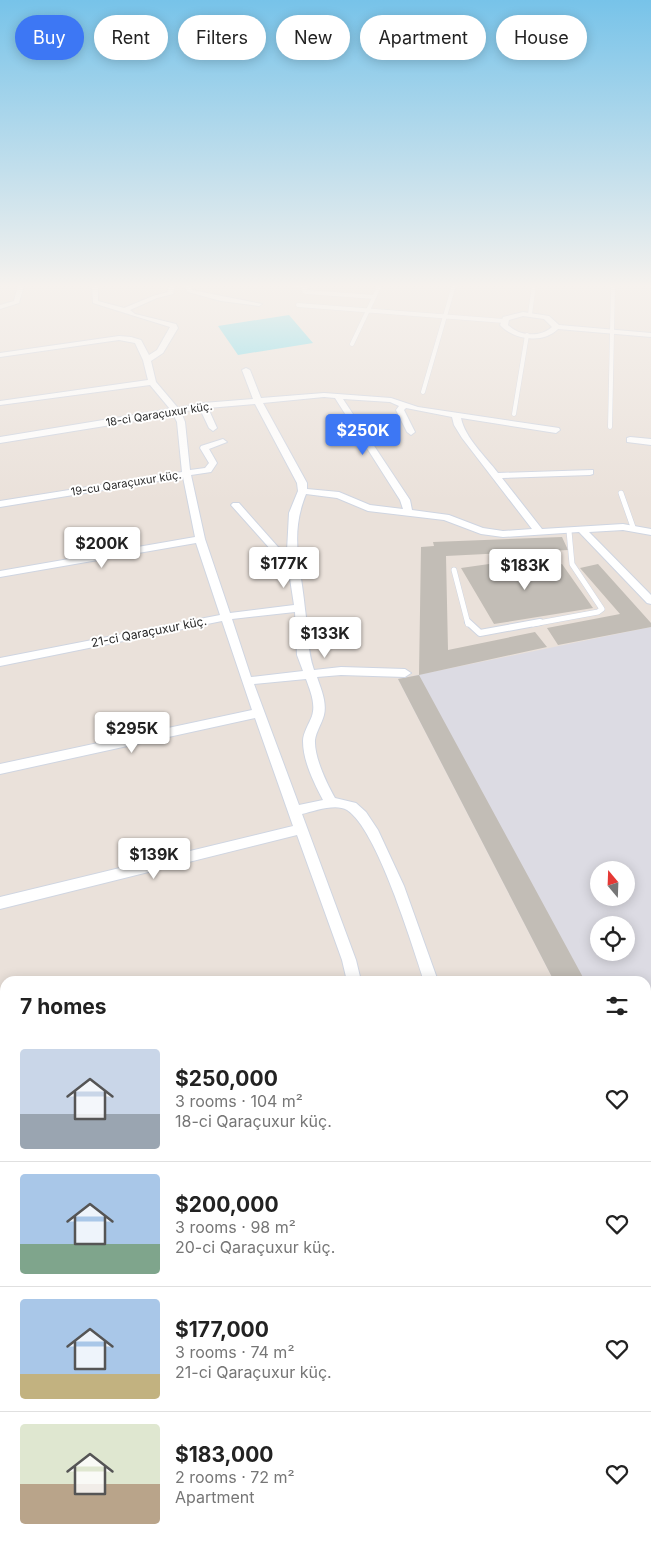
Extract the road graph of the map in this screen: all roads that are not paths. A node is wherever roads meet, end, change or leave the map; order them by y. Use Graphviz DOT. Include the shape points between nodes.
graph roads {
  1 [pos="146,357"];
  2 [pos="152,357"];
  3 [pos="434,357"];
  4 [pos="523,357"];
  5 [pos="612,357"];
  6 [pos="147,360"];
  7 [pos="246,370"];
  8 [pos="152,382"];
  9 [pos="424,392"];
  10 [pos="338,396"];
  11 [pos="258,401"];
  12 [pos="0,403"];
  13 [pos="203,405"];
  14 [pos="404,406"];
  15 [pos="176,411"];
  16 [pos="514,414"];
  17 [pos="456,415"];
  18 [pos="610,427"];
  19 [pos="213,428"];
  20 [pos="556,430"];
  21 [pos="411,432"];
  22 [pos="0,440"];
  23 [pos="630,440"];
  24 [pos="224,442"];
  25 [pos="651,442"];
  26 [pos="590,472"];
  27 [pos="186,474"];
  28 [pos="496,476"];
  29 [pos="303,491"];
  30 [pos="621,493"];
  31 [pos="0,504"];
  32 [pos="236,505"];
  33 [pos="408,511"];
  34 [pos="633,528"];
  35 [pos="582,530"];
  36 [pos="569,531"];
  37 [pos="540,532"];
  38 [pos="651,532"];
  39 [pos="200,539"];
  40 [pos="292,557"];
  41 [pos="454,570"];
  42 [pos="0,574"];
  43 [pos="651,601"];
  44 [pos="300,608"];
  45 [pos="224,617"];
  46 [pos="0,662"];
  47 [pos="405,673"];
  48 [pos="309,674"];
  49 [pos="246,681"];
  50 [pos="258,713"];
  51 [pos="0,769"];
  52 [pos="331,803"];
  53 [pos="294,811"];
  54 [pos="301,829"];
  55 [pos="0,903"];
  56 [pos="353,976"];
  57 [pos="429,976"];
  1 -- 6 [label="street"];
  2 -- 6 [label="street"];
  3 -- 9 [label="lane"];
  4 -- 16 [label="lane"];
  5 -- 18 [label="lane"];
  6 -- 8 [label="street"];
  7 -- 11 [label="street"];
  8 -- 12 [label="street"];
  8 -- 15 [label="street"];
  10 -- 11 [label="street, 18-ci Qaraçuxur küç."];
  10 -- 14 [label="street, 18-ci Qaraçuxur küç." via="390,400"];
  10 -- 33 [label="street" via="405,500"];
  11 -- 13 [label="street, 18-ci Qaraçuxur küç."];
  11 -- 29 [label="street" via="299,474"];
  13 -- 15 [label="street, 18-ci Qaraçuxur küç."];
  13 -- 19 [label="street"];
  14 -- 17 [label="street, 18-ci Qaraçuxur küç."];
  14 -- 21 [label="street" via="401,414"];
  15 -- 22 [label="street, 18-ci Qaraçuxur küç."];
  15 -- 27 [label="street" via="181,422"];
  17 -- 20 [label="street, 18-ci Qaraçuxur küç."];
  17 -- 28 [label="street" via="461,429"];
  23 -- 25 [label="street"];
  24 -- 27 [label="street, 19-cu Qaraçuxur küç." via="204,448 212,463 208,470"];
  26 -- 28 [label="street"];
  27 -- 31 [label="street, 19-cu Qaraçuxur küç."];
  27 -- 39 [label="street"];
  28 -- 37 [label="street"];
  29 -- 33 [label="street" via="339,495 368,508"];
  29 -- 40 [label="street" via="294,513"];
  30 -- 34 [label="lane"];
  32 -- 40 [label="street" via="275,549"];
  33 -- 37 [label="street" via="454,519 481,531 503,534"];
  34 -- 35 [label="street"];
  34 -- 38 [label="street"];
  35 -- 36 [label="street"];
  35 -- 43 [label="street"];
  36 -- 37 [label="street"];
  36 -- 41 [label="lane" via="572,564 602,609 598,612 480,633 468,624"];
  39 -- 42 [label="street"];
  39 -- 45 [label="street"];
  40 -- 44 [label="street"];
  44 -- 45 [label="street, 21-ci Qaraçuxur küç."];
  44 -- 48 [label="street" via="303,655"];
  45 -- 46 [label="street, 21-ci Qaraçuxur küç."];
  45 -- 49 [label="street"];
  47 -- 48 [label="street" via="341,671"];
  48 -- 49 [label="street"];
  48 -- 52 [label="street" via="318,697 319,713 309,739 310,750 321,785"];
  49 -- 50 [label="street"];
  50 -- 51 [label="street"];
  50 -- 53 [label="street"];
  52 -- 53 [label="street"];
  52 -- 57 [label="street" via="350,805 372,828 414,928"];
  53 -- 54 [label="street"];
  54 -- 55 [label="street"];
  54 -- 56 [label="street"];
}
